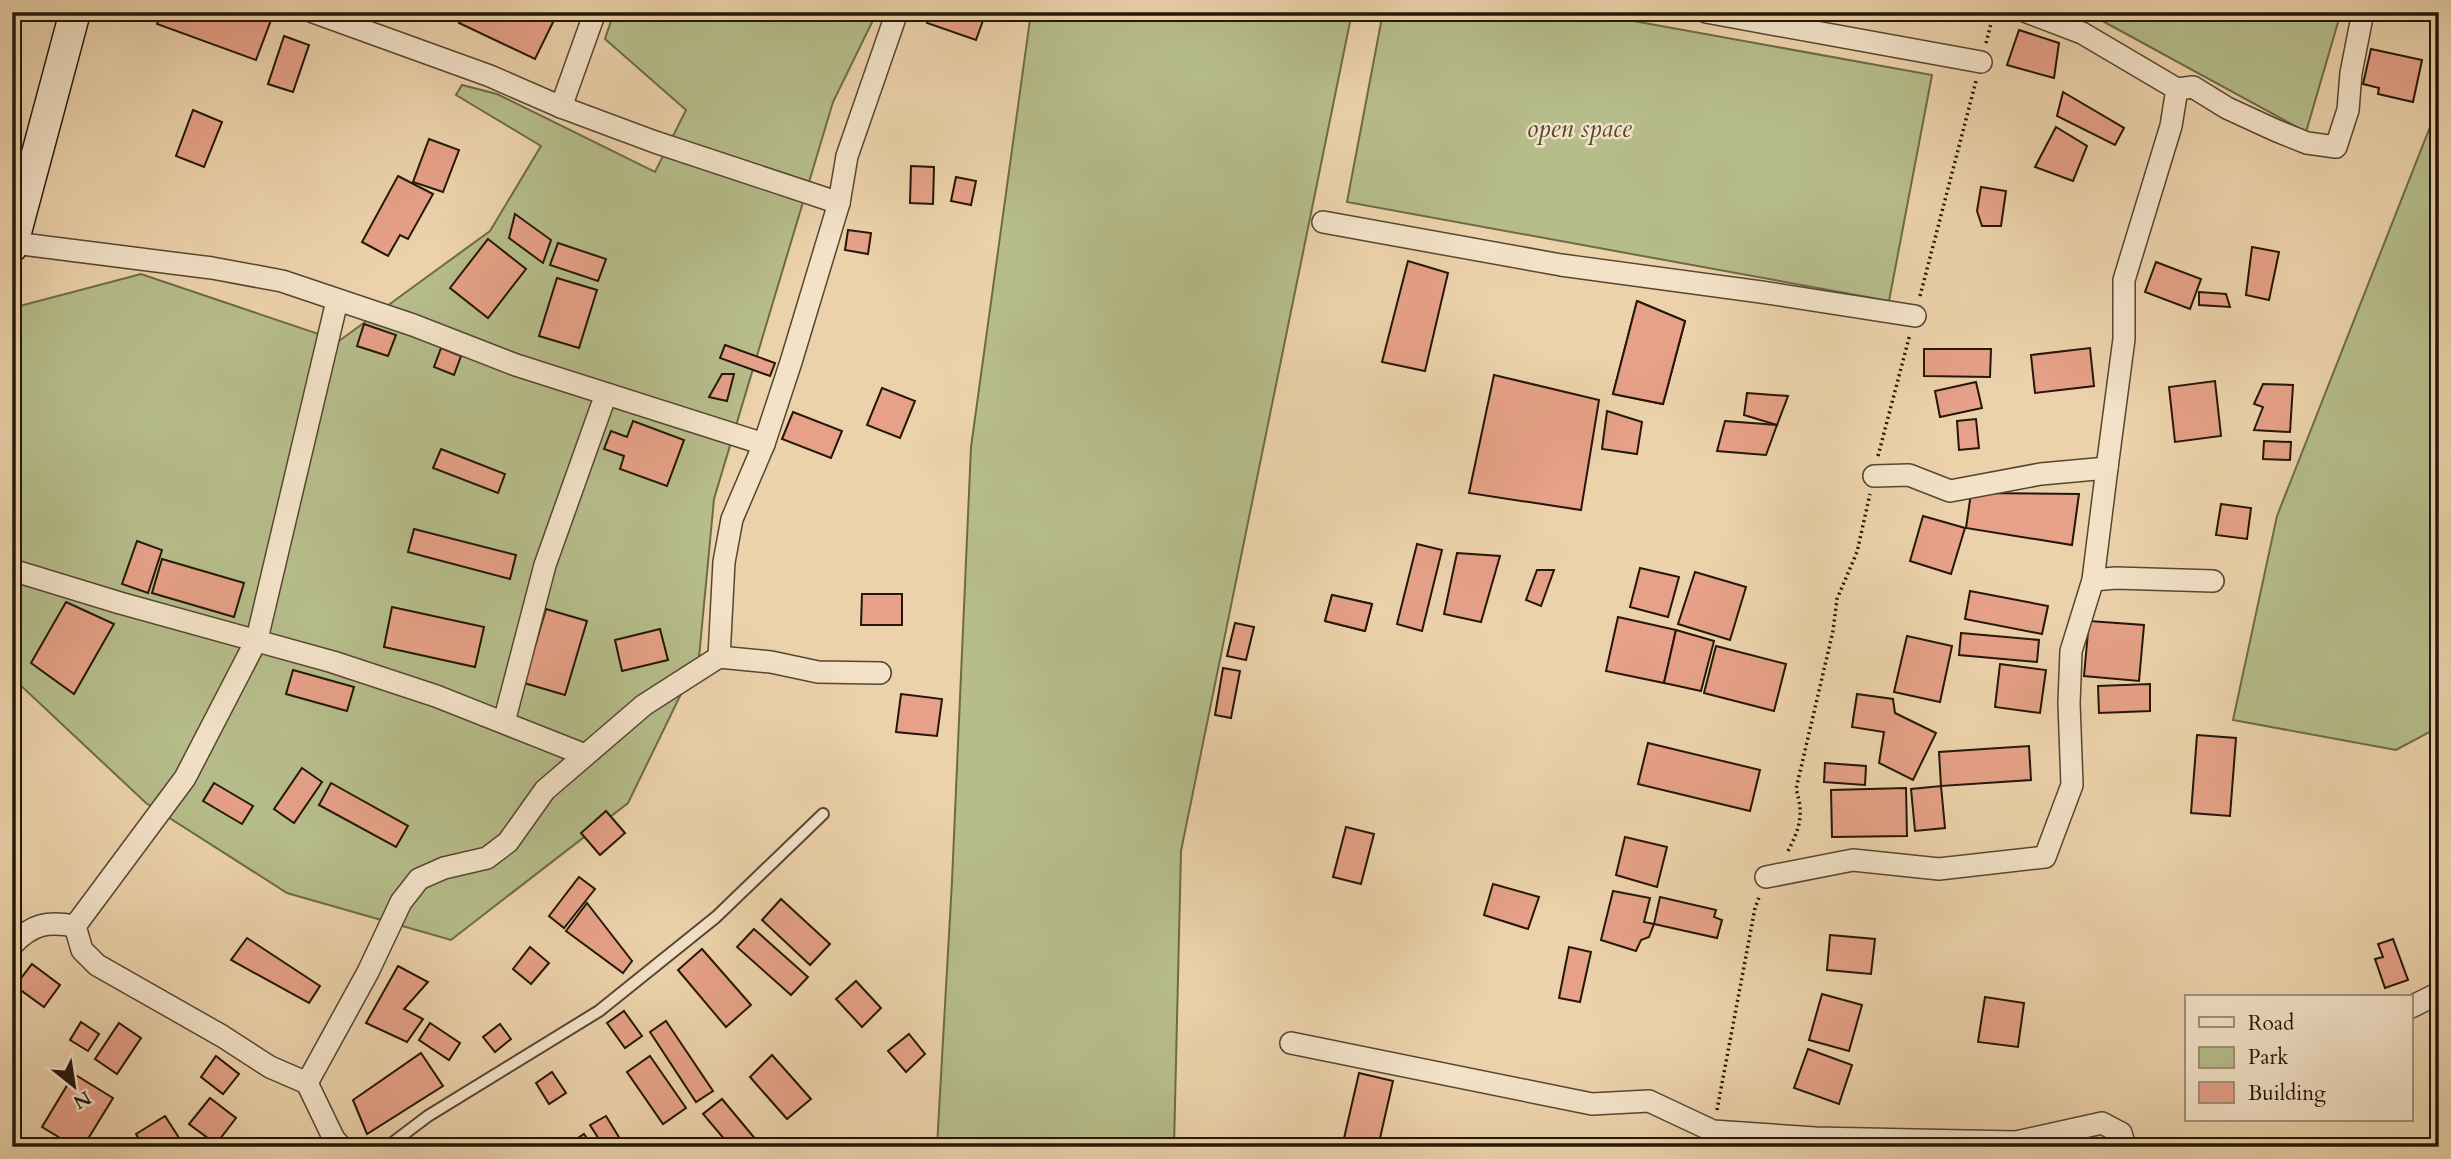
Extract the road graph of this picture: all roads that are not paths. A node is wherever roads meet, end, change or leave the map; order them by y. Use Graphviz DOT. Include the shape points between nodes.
graph roads {
  1 [pos="75,12"];
  2 [pos="313,12"];
  3 [pos="595,12"];
  4 [pos="897,12"];
  5 [pos="1706,12"];
  6 [pos="2027,12"];
  7 [pos="2363,12"];
  8 [pos="336,17"];
  9 [pos="1981,62"];
  10 [pos="2177,89"];
  11 [pos="561,107"];
  12 [pos="839,203"];
  13 [pos="1323,222"];
  14 [pos="13,245"];
  15 [pos="337,301"];
  16 [pos="1914,316"];
  17 [pos="606,394"];
  18 [pos="764,444"];
  19 [pos="2107,468"];
  20 [pos="1874,476"];
  21 [pos="12,570"];
  22 [pos="2093,580"];
  23 [pos="2213,581"];
  24 [pos="257,639"];
  25 [pos="719,657"];
  26 [pos="880,673"];
  27 [pos="504,722"];
  28 [pos="585,755"];
  29 [pos="823,814"];
  30 [pos="1766,877"];
  31 [pos="75,926"];
  32 [pos="12,945"];
  33 [pos="2439,993"];
  34 [pos="2412,1006"];
  35 [pos="1291,1043"];
  36 [pos="307,1083"];
  37 [pos="341,1147"];
  38 [pos="387,1147"];
  39 [pos="2125,1147"];
  1 -- 14 [label="street"];
  2 -- 8 [label="street"];
  3 -- 11 [label="street"];
  4 -- 12 [label="street" via="847,156"];
  5 -- 9 [label="street"];
  6 -- 10 [label="street" via="2082,33"];
  7 -- 10 [label="street" via="2348,110 2336,147 2307,143 2277,131 2193,87"];
  8 -- 11 [label="street"];
  10 -- 19 [label="street" via="2171,126 2124,280 2124,339"];
  11 -- 12 [label="street"];
  12 -- 18 [label="street"];
  13 -- 16 [label="street" via="1561,265"];
  14 -- 15 [label="street" via="212,268 282,281"];
  15 -- 17 [label="street"];
  15 -- 24 [label="street"];
  17 -- 18 [label="street"];
  17 -- 27 [label="street" via="545,565"];
  18 -- 25 [label="street" via="732,519 724,562"];
  19 -- 20 [label="street" via="2041,474 1950,491 1909,475"];
  19 -- 22 [label="street"];
  21 -- 24 [label="street"];
  22 -- 23 [label="street"];
  22 -- 30 [label="street" via="2071,651 2072,785 2045,857 1939,869 1853,860"];
  24 -- 27 [label="street"];
  24 -- 31 [label="street" via="185,778"];
  25 -- 26 [label="street" via="818,672"];
  25 -- 28 [label="street" via="644,705"];
  27 -- 28 [label="street"];
  28 -- 36 [label="street" via="545,789 508,842 487,858 418,879 401,902"];
  29 -- 38 [label="lane" via="716,917 599,1011 428,1116"];
  31 -- 32 [label="street" via="40,925"];
  31 -- 36 [label="street" via="82,950 97,965 270,1067"];
  33 -- 34 [label="street"];
  35 -- 39 [label="street" via="1592,1104 1649,1101 1713,1131 2016,1142 2102,1123 2121,1133"];
  36 -- 37 [label="street"];
}
